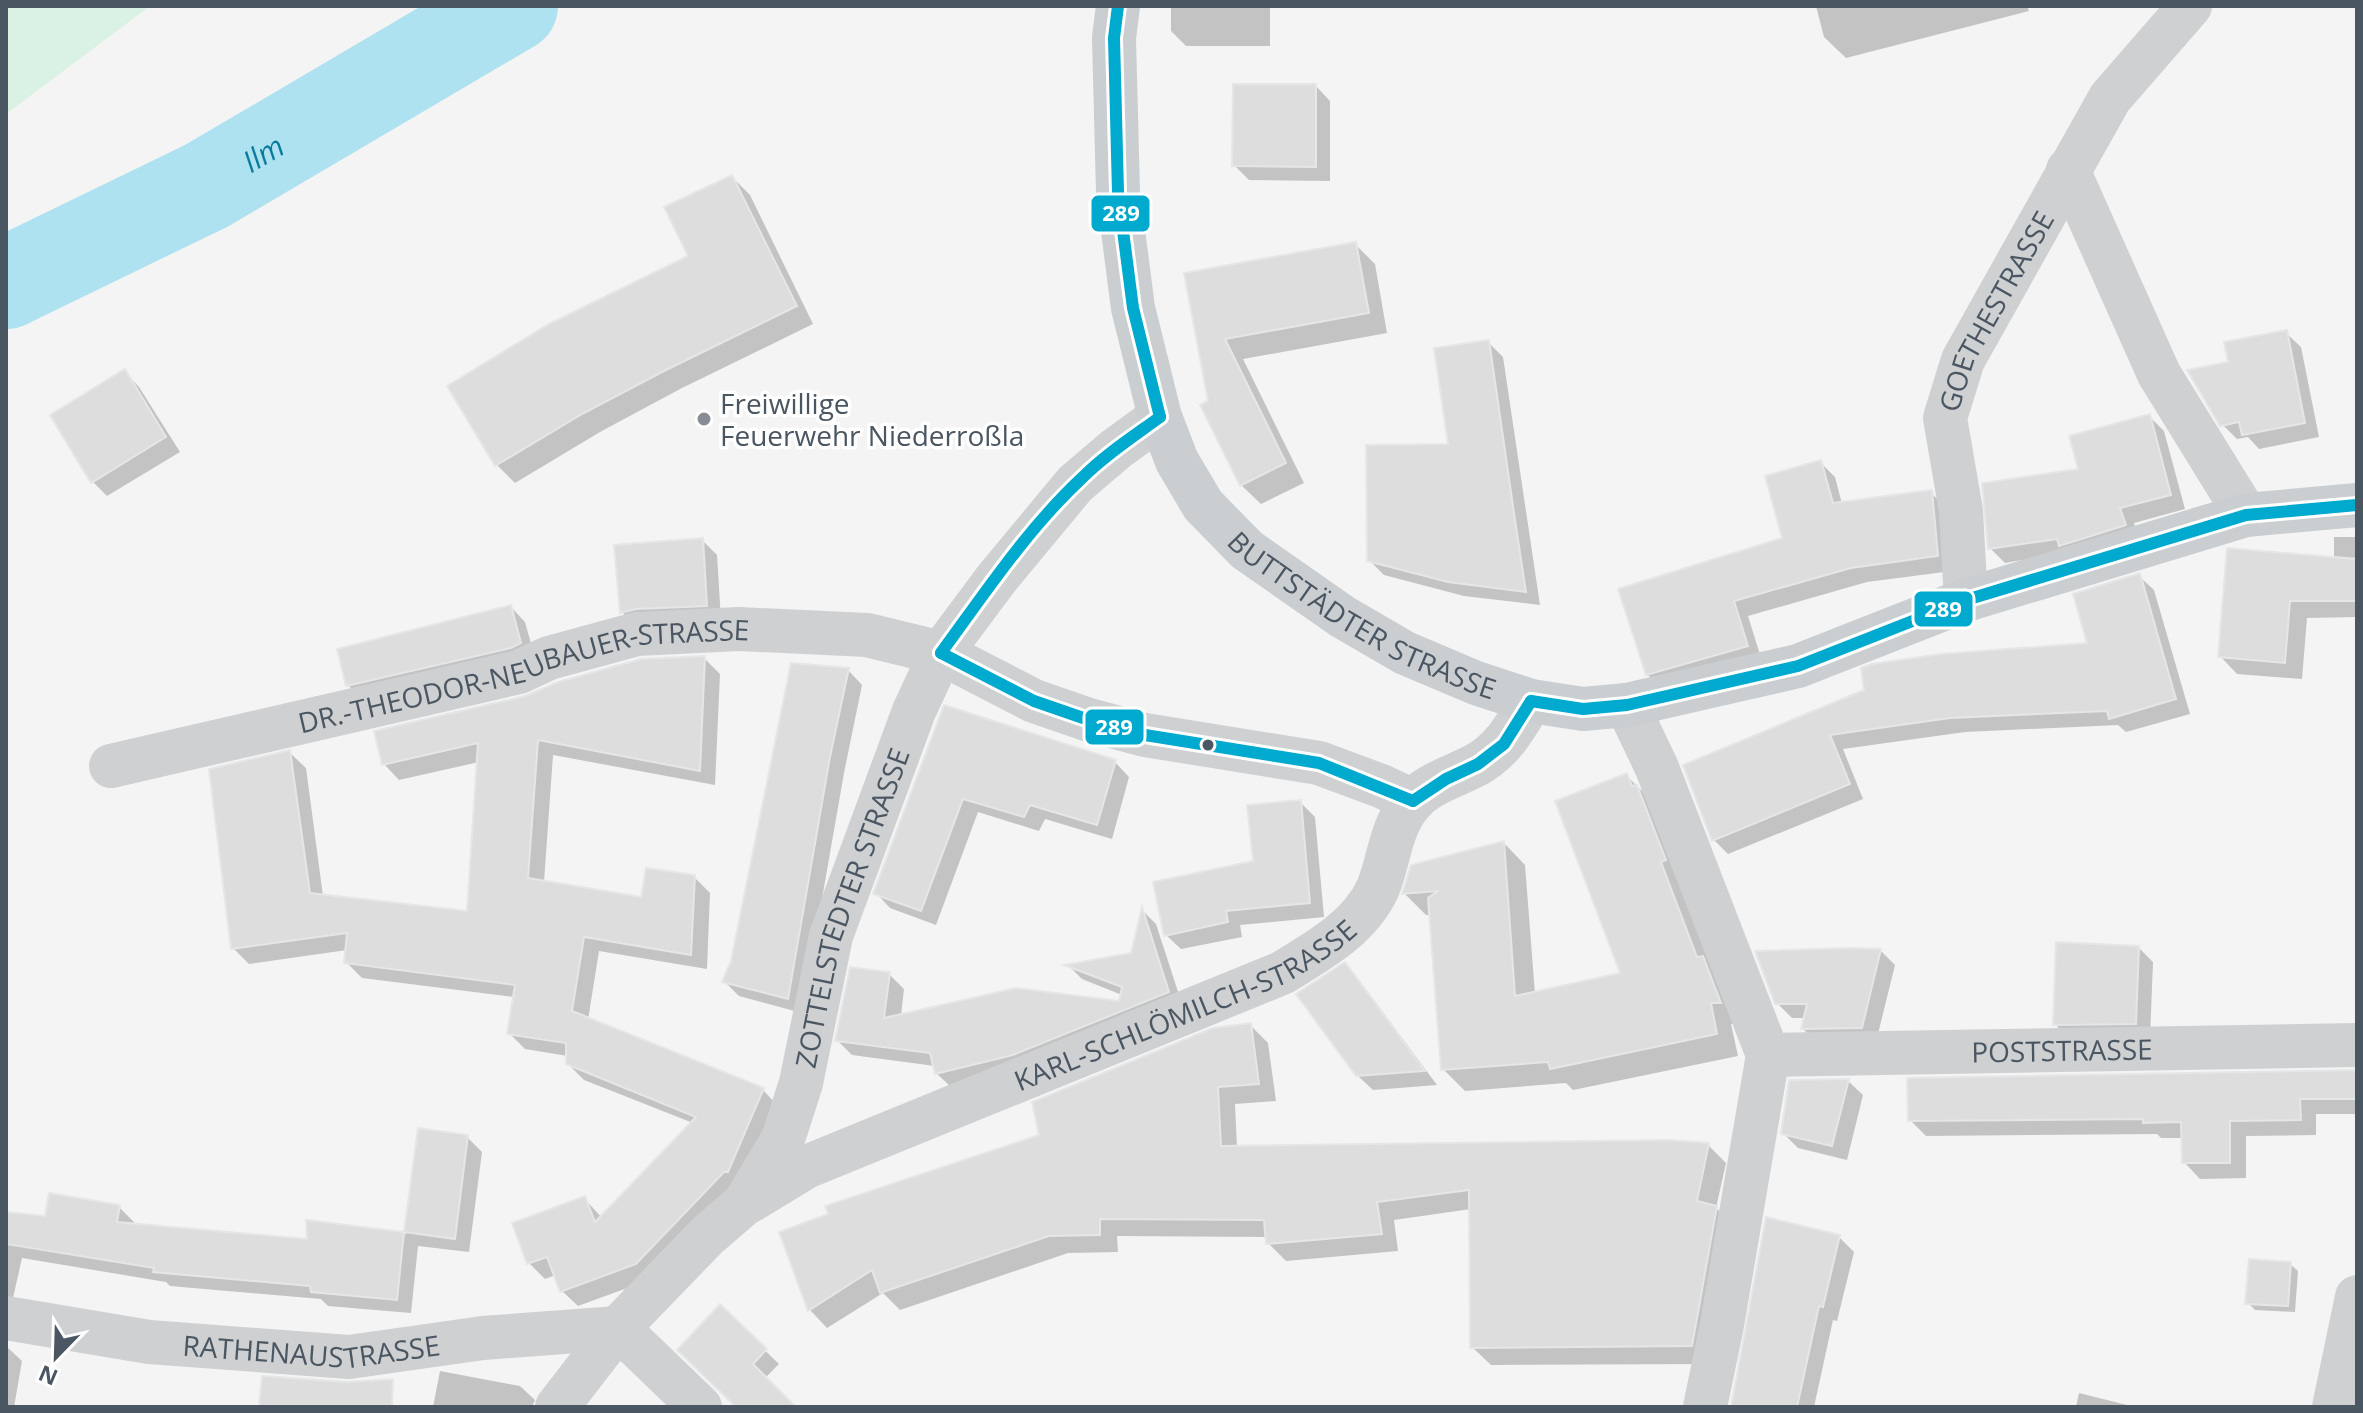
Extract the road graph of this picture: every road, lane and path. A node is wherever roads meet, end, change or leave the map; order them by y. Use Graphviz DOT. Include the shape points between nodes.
graph roads {
  1 [pos="1118,6"];
  2 [pos="2190,6"];
  3 [pos="2068,170"];
  4 [pos="1160,417"];
  5 [pos="2357,505"];
  6 [pos="2246,515"];
  7 [pos="1966,600"];
  8 [pos="941,653"];
  9 [pos="1531,701"];
  10 [pos="1627,705"];
  11 [pos="111,766"];
  12 [pos="1413,801"];
  13 [pos="2357,1045"];
  14 [pos="1768,1055"];
  15 [pos="744,1204"];
  16 [pos="2357,1297"];
  17 [pos="6,1318"];
  18 [pos="618,1328"];
  19 [pos="557,1407"];
  20 [pos="700,1407"];
  21 [pos="1705,1407"];
  22 [pos="2334,1407"];
  1 -- 4 [label="main road, BUTTSTÄDTER STRASSE" via="1118,192 1133,308"];
  2 -- 3 [label="street, GOETHESTRASSE" via="2110,98"];
  3 -- 6 [label="street, GOETHESTRASSE" via="2159,374"];
  3 -- 7 [label="street, GOETHESTRASSE" via="1963,360 1945,418 1961,511"];
  4 -- 8 [label="street, ZOTTELSTEDTER STRASSE" via="1075,484"];
  4 -- 9 [label="main road, BUTTSTÄDTER STRASSE" via="1177,461 1203,505 1247,550 1405,653"];
  5 -- 6 [label="main road, BUTTSTÄDTER STRASSE"];
  6 -- 7 [label="main road, BUTTSTÄDTER STRASSE"];
  7 -- 10 [label="main road, BUTTSTÄDTER STRASSE" via="1798,666"];
  8 -- 11 [label="street, DR.-THEODOR-NEUBAUER-STRASSE" via="867,635 739,629 637,634 549,658 519,672"];
  8 -- 12 [label="street, DR.-THEODOR-NEUBAUER-STRASSE" via="1034,701 1089,720 1145,735 1319,763"];
  8 -- 15 [label="street, ZOTTELSTEDTER STRASSE" via="914,711 831,936 801,1083 783,1139"];
  9 -- 10 [label="main road, BUTTSTÄDTER STRASSE" via="1583,709"];
  9 -- 12 [label="street, KARL-SCHLÖMILCH-STRASSE" via="1504,744"];
  10 -- 14 [label="street" via="1657,768"];
  12 -- 15 [label="street, KARL-SCHLÖMILCH-STRASSE" via="1392,834 1377,889 1356,919 1330,944 1294,966 806,1167"];
  13 -- 14 [label="street, POSTSTRASSE"];
  14 -- 21 [label="street"];
  15 -- 18 [label="street, ZOTTELSTEDTER STRASSE"];
  16 -- 22 [label="street"];
  17 -- 18 [label="street, RATHENAUSTRASSE" via="149,1342 349,1357 483,1338"];
  18 -- 19 [label="street, ZOTTELSTEDTER STRASSE"];
  18 -- 20 [label="street"];
}
